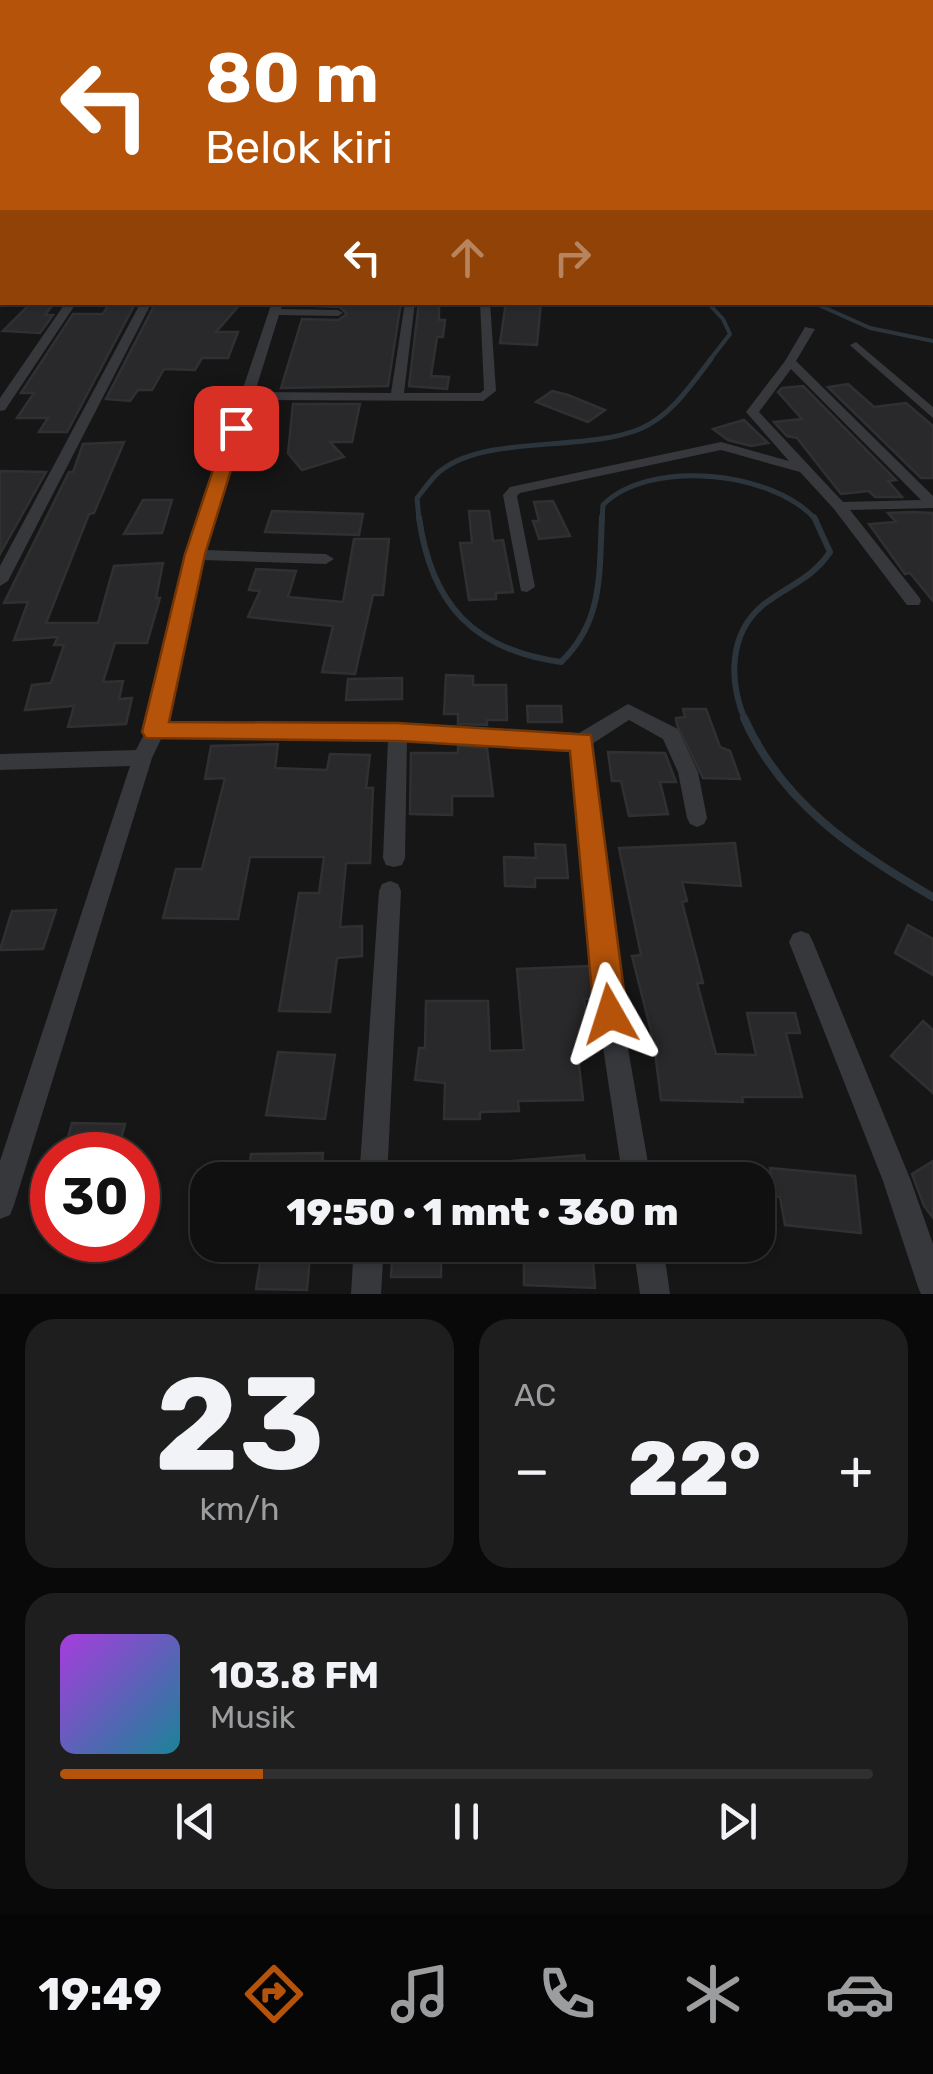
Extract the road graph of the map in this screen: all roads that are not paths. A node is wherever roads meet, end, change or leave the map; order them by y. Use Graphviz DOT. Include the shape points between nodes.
graph roads {
  1 [pos="70,305"];
  2 [pos="145,305"];
  3 [pos="410,305"];
  4 [pos="485,305"];
  5 [pos="277,307"];
  6 [pos="338,313"];
  7 [pos="809,329"];
  8 [pos="856,345"];
  9 [pos="790,362"];
  10 [pos="246,396"];
  11 [pos="397,397"];
  12 [pos="0,408"];
  13 [pos="933,414"];
  14 [pos="804,469"];
  15 [pos="933,504"];
  16 [pos="839,506"];
  17 [pos="195,554"];
  18 [pos="326,559"];
  19 [pos="0,581"];
  20 [pos="527,588"];
  21 [pos="913,601"];
  22 [pos="155,732"];
  23 [pos="398,732"];
  24 [pos="582,742"];
  25 [pos="142,758"];
  26 [pos="0,762"];
  27 [pos="696,818"];
  28 [pos="394,858"];
  29 [pos="390,891"];
  30 [pos="801,942"];
  31 [pos="373,1162"];
  32 [pos="634,1162"];
  33 [pos="0,1204"];
  34 [pos="367,1262"];
  35 [pos="651,1262"];
  36 [pos="930,1269"];
  37 [pos="366,1294"];
  38 [pos="656,1294"];
  1 -- 12 [label="street"];
  2 -- 19 [label="street"];
  3 -- 11 [label="street"];
  4 -- 11 [label="street" via="488,394"];
  5 -- 6 [label="street"];
  5 -- 10 [label="street"];
  7 -- 9 [label="street"];
  8 -- 13 [label="street"];
  9 -- 14 [label="street" via="752,412"];
  9 -- 15 [label="street"];
  10 -- 11 [label="street"];
  10 -- 17 [label="street"];
  14 -- 16 [label="street"];
  14 -- 20 [label="street" via="721,446 515,490 510,495"];
  15 -- 16 [label="street"];
  16 -- 21 [label="street"];
  17 -- 18 [label="street"];
  17 -- 22 [label="street"];
  22 -- 23 [label="street"];
  22 -- 25 [label="street"];
  23 -- 24 [label="street"];
  23 -- 28 [label="street"];
  24 -- 27 [label="street" via="628,711 672,734"];
  24 -- 32 [label="street" via="610,1014"];
  25 -- 26 [label="street"];
  25 -- 33 [label="street"];
  29 -- 31 [label="street"];
  30 -- 36 [label="street"];
  34 -- 37 [label="street"];
  35 -- 38 [label="street"];
}
